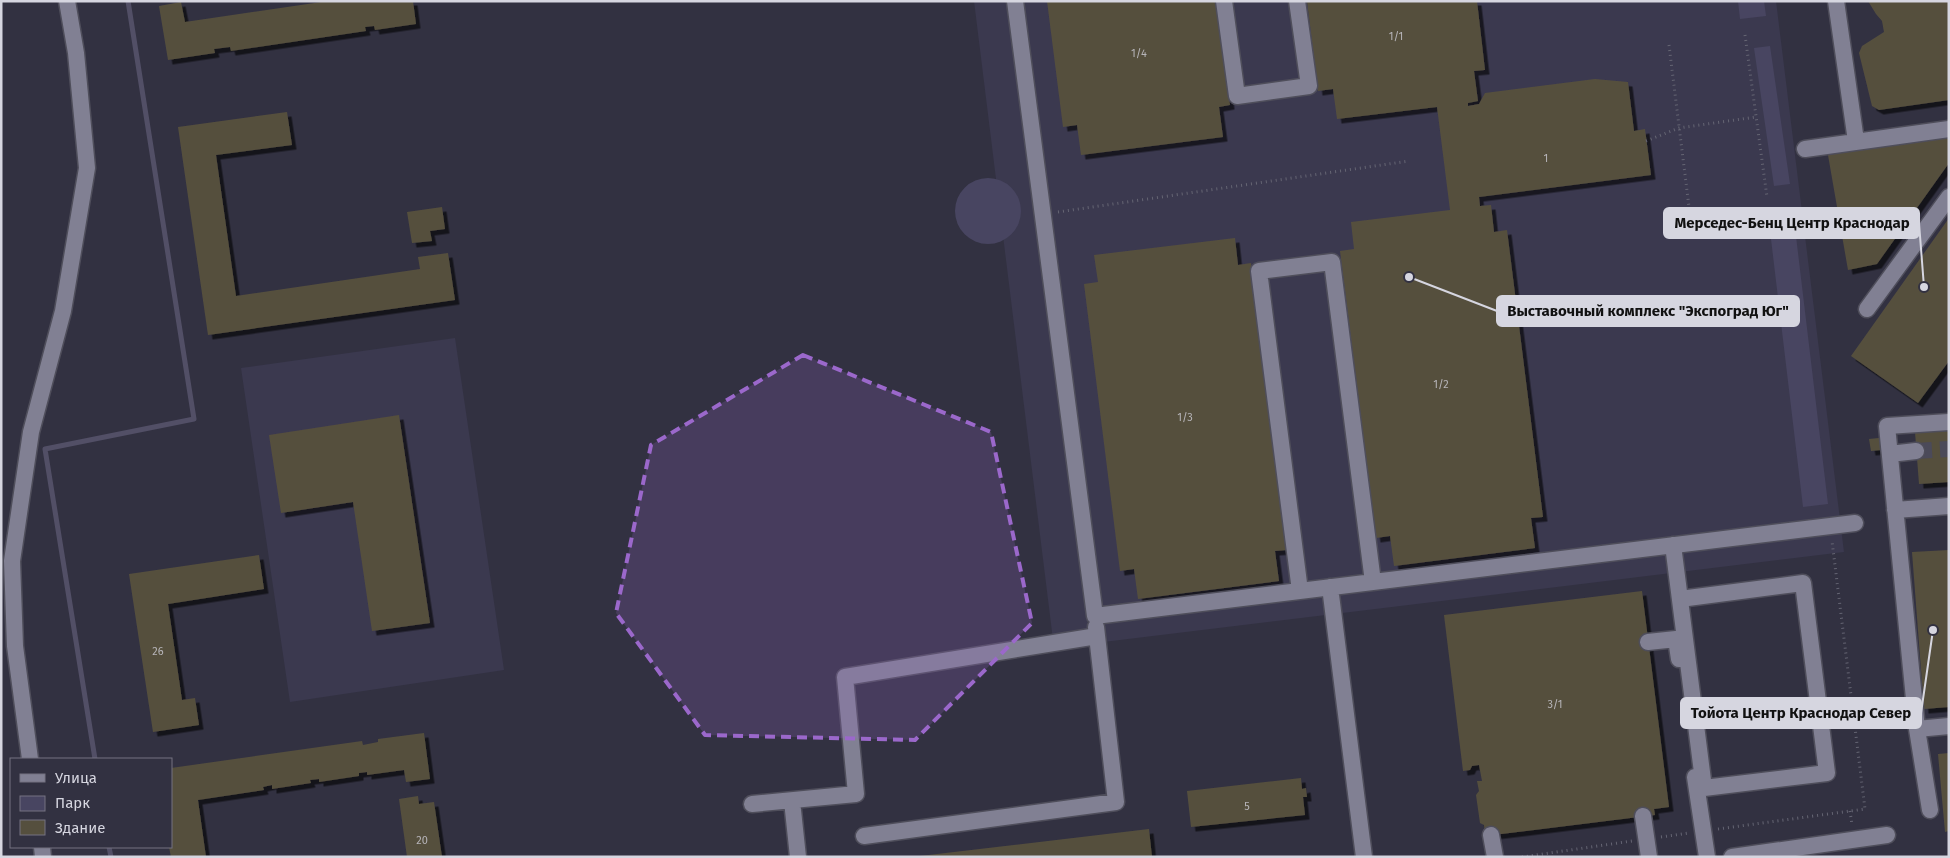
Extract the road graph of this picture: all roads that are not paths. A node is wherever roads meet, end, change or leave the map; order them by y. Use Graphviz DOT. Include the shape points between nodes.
graph roads {
  1 [pos="67,1"];
  2 [pos="1015,1"];
  3 [pos="1224,1"];
  4 [pos="1297,1"];
  5 [pos="1836,1"];
  6 [pos="1949,128"];
  7 [pos="1856,141"];
  8 [pos="1805,149"];
  9 [pos="1949,197"];
  10 [pos="1868,309"];
  11 [pos="1949,422"];
  12 [pos="1916,451"];
  13 [pos="1890,454"];
  14 [pos="1949,506"];
  15 [pos="1895,510"];
  16 [pos="1855,522"];
  17 [pos="1673,545"];
  18 [pos="1373,582"];
  19 [pos="1330,587"];
  20 [pos="1300,591"];
  21 [pos="1680,599"];
  22 [pos="1095,616"];
  23 [pos="1097,636"];
  24 [pos="1648,642"];
  25 [pos="1949,726"];
  26 [pos="1917,729"];
  27 [pos="30,758"];
  28 [pos="792,801"];
  29 [pos="752,804"];
  30 [pos="1930,810"];
  31 [pos="1643,816"];
  32 [pos="1491,835"];
  33 [pos="1887,835"];
  34 [pos="864,836"];
  35 [pos="798,857"];
  36 [pos="1364,857"];
  37 [pos="1495,857"];
  38 [pos="1649,857"];
  39 [pos="1707,857"];
  40 [pos="1732,857"];
  1 -- 27 [label="street" via="76,52 87,168 62,312 31,432 12,560 15,646"];
  2 -- 22 [label="street"];
  3 -- 4 [label="street" via="1237,96 1309,86"];
  5 -- 7 [label="street"];
  6 -- 7 [label="street"];
  7 -- 8 [label="street"];
  9 -- 10 [label="street"];
  11 -- 13 [label="street" via="1887,426"];
  12 -- 13 [label="street"];
  13 -- 15 [label="street"];
  14 -- 15 [label="street"];
  15 -- 26 [label="street"];
  16 -- 17 [label="street"];
  17 -- 18 [label="street"];
  17 -- 21 [label="street"];
  18 -- 19 [label="street"];
  18 -- 20 [label="street" via="1332,262 1259,271"];
  19 -- 20 [label="street"];
  19 -- 36 [label="street"];
  20 -- 22 [label="street"];
  21 -- 21 [label="street" via="1704,788 1827,773 1803,583"];
  22 -- 23 [label="street"];
  23 -- 28 [label="street" via="845,677 856,794"];
  23 -- 34 [label="street" via="1116,802"];
  24 -- 39 [label="street" via="1676,639"];
  25 -- 26 [label="street"];
  26 -- 30 [label="street"];
  28 -- 29 [label="street"];
  28 -- 35 [label="street"];
  31 -- 38 [label="street"];
  32 -- 37 [label="street"];
  33 -- 40 [label="street"];
}
